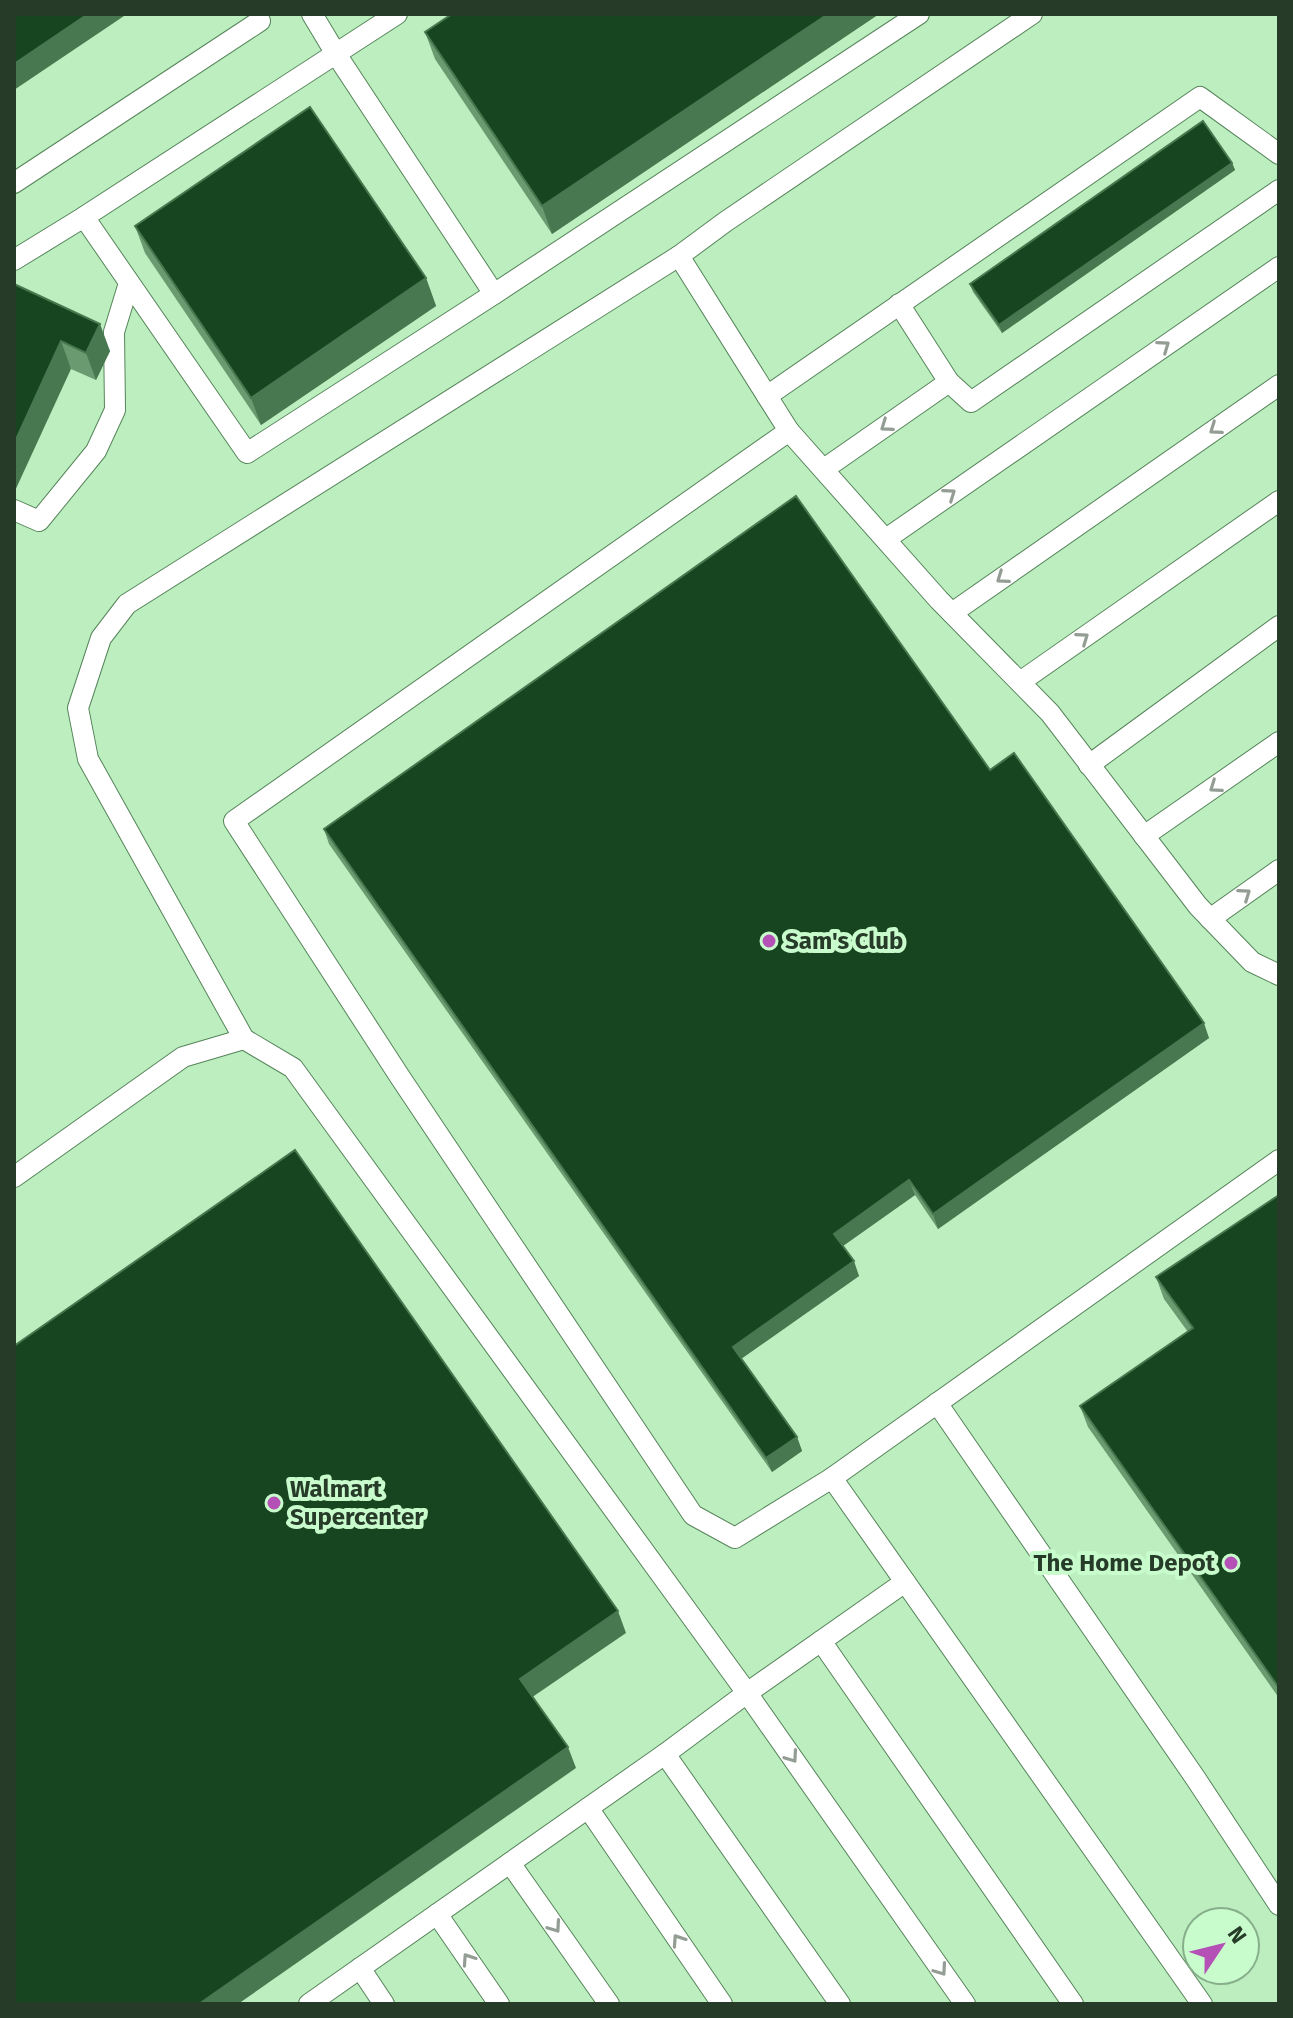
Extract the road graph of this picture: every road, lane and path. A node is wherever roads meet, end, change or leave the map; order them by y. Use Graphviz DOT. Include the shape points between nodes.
graph roads {
  1 [pos="312,14"];
  2 [pos="397,14"];
  3 [pos="919,14"];
  4 [pos="1032,14"];
  5 [pos="262,16"];
  6 [pos="336,54"];
  7 [pos="1279,154"];
  8 [pos="14,183"];
  9 [pos="1279,190"];
  10 [pos="84,217"];
  11 [pos="679,256"];
  12 [pos="14,260"];
  13 [pos="1279,267"];
  14 [pos="129,283"];
  15 [pos="494,294"];
  16 [pos="899,304"];
  17 [pos="949,382"];
  18 [pos="1279,385"];
  19 [pos="767,396"];
  20 [pos="789,431"];
  21 [pos="824,469"];
  22 [pos="1279,501"];
  23 [pos="14,510"];
  24 [pos="886,539"];
  25 [pos="952,613"];
  26 [pos="1279,626"];
  27 [pos="1020,682"];
  28 [pos="1279,742"];
  29 [pos="1089,765"];
  30 [pos="1144,836"];
  31 [pos="1279,870"];
  32 [pos="1210,919"];
  33 [pos="1279,975"];
  34 [pos="244,1039"];
  35 [pos="1279,1160"];
  36 [pos="14,1177"];
  37 [pos="937,1403"];
  38 [pos="832,1478"];
  39 [pos="905,1582"];
  40 [pos="821,1641"];
  41 [pos="747,1693"];
  42 [pos="665,1754"];
  43 [pos="588,1808"];
  44 [pos="510,1863"];
  45 [pos="1279,1905"];
  46 [pos="437,1914"];
  47 [pos="360,1968"];
  48 [pos="309,2004"];
  49 [pos="384,2004"];
  50 [pos="499,2004"];
  51 [pos="609,2004"];
  52 [pos="722,2004"];
  53 [pos="840,2004"];
  54 [pos="965,2004"];
  55 [pos="1073,2004"];
  56 [pos="1202,2004"];
  1 -- 6 [label="lane"];
  2 -- 6 [label="lane"];
  3 -- 15 [label="lane"];
  4 -- 11 [label="lane"];
  5 -- 8 [label="lane"];
  6 -- 10 [label="lane"];
  6 -- 15 [label="lane"];
  7 -- 16 [label="lane" via="1200,97"];
  9 -- 17 [label="lane" via="971,402"];
  10 -- 12 [label="lane"];
  10 -- 14 [label="lane"];
  11 -- 19 [label="lane"];
  11 -- 34 [label="lane" via="127,604 101,638 78,708 88,759"];
  24 -- 13 [label="lane, one-way"];
  14 -- 15 [label="lane" via="247,453"];
  14 -- 23 [label="lane" via="114,332 115,410 96,451 39,521"];
  16 -- 17 [label="lane"];
  16 -- 19 [label="lane"];
  17 -- 21 [label="lane, one-way"];
  18 -- 25 [label="lane, one-way"];
  19 -- 20 [label="lane"];
  20 -- 21 [label="lane"];
  20 -- 38 [label="lane" via="234,821 693,1515 735,1538"];
  21 -- 24 [label="lane"];
  27 -- 22 [label="lane, one-way"];
  24 -- 25 [label="lane"];
  25 -- 27 [label="lane"];
  26 -- 29 [label="lane"];
  27 -- 29 [label="lane"];
  28 -- 30 [label="lane, one-way"];
  29 -- 30 [label="lane"];
  30 -- 32 [label="lane"];
  32 -- 31 [label="lane, one-way"];
  32 -- 33 [label="lane" via="1252,962"];
  34 -- 36 [label="lane" via="183,1057"];
  34 -- 41 [label="lane" via="293,1068"];
  35 -- 37 [label="lane"];
  37 -- 38 [label="lane"];
  37 -- 45 [label="lane"];
  38 -- 39 [label="lane"];
  39 -- 40 [label="lane"];
  39 -- 56 [label="lane"];
  40 -- 41 [label="lane"];
  40 -- 55 [label="lane"];
  41 -- 42 [label="lane"];
  41 -- 54 [label="lane, one-way"];
  42 -- 43 [label="lane"];
  42 -- 53 [label="lane"];
  43 -- 44 [label="lane"];
  52 -- 43 [label="lane, one-way"];
  44 -- 46 [label="lane"];
  44 -- 51 [label="lane, one-way"];
  46 -- 47 [label="lane"];
  50 -- 46 [label="lane, one-way"];
  47 -- 48 [label="lane"];
  47 -- 49 [label="lane"];
}
